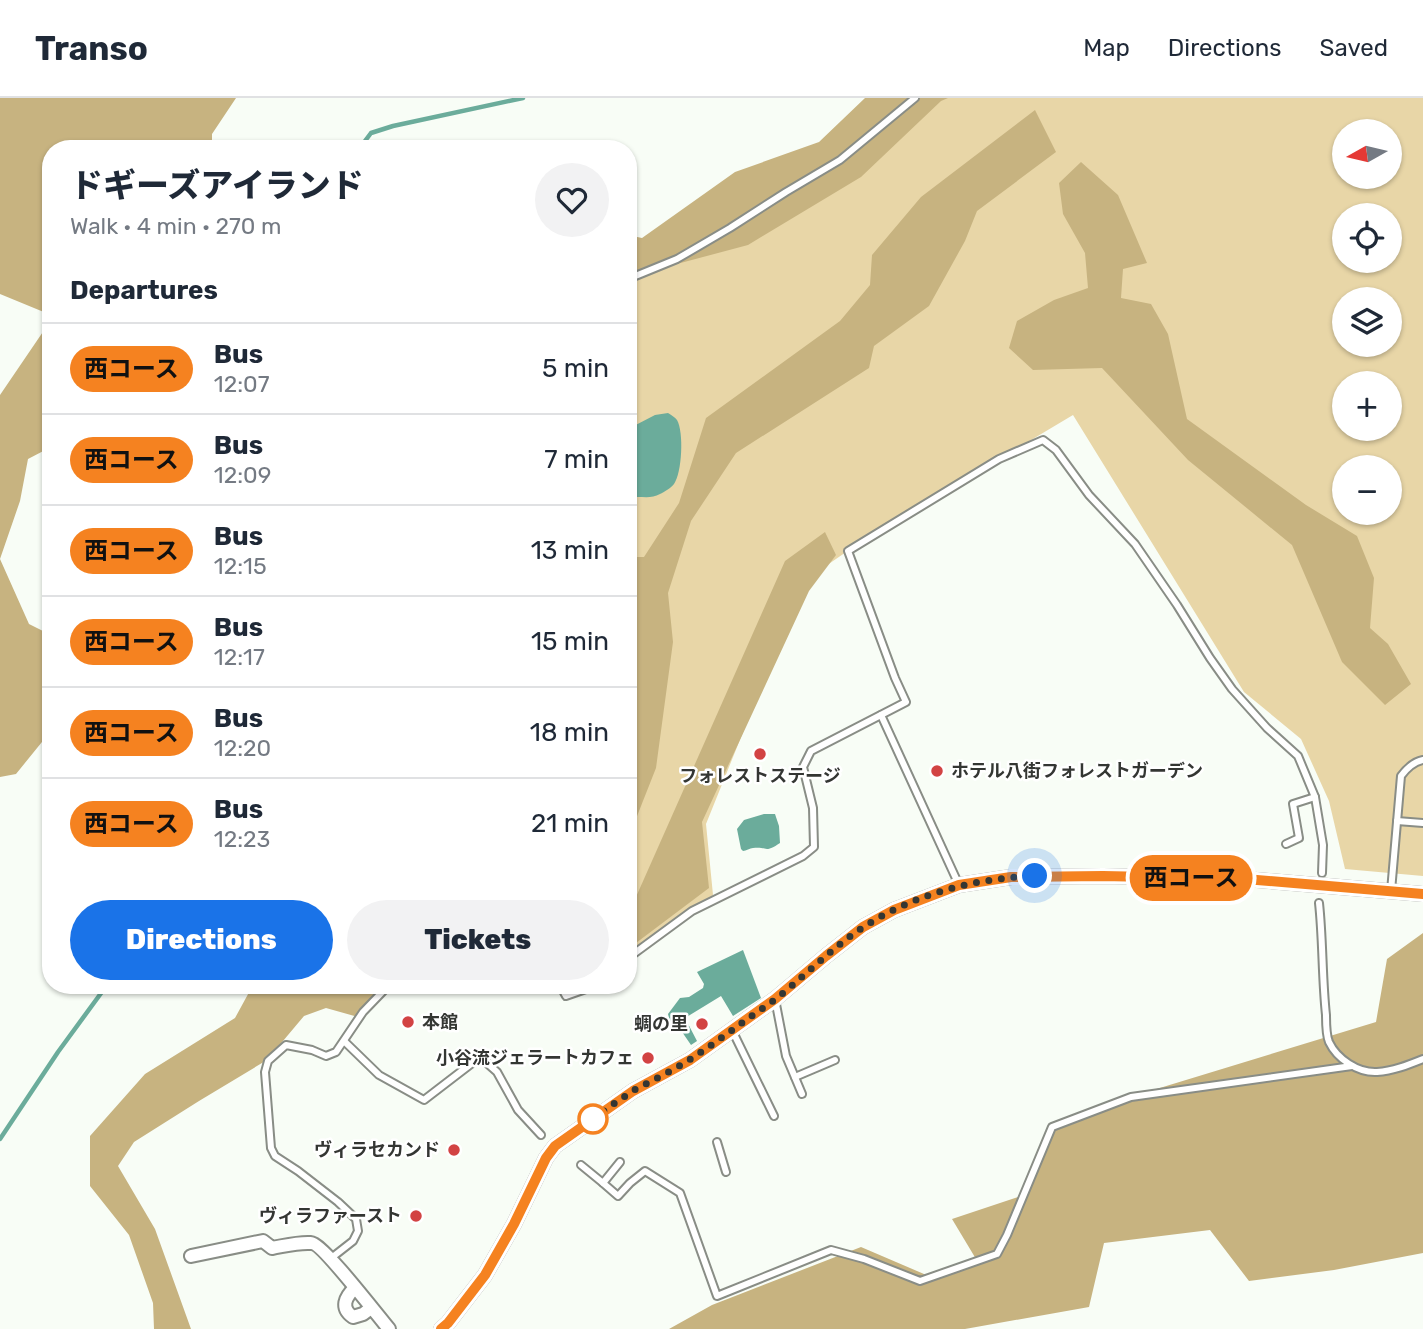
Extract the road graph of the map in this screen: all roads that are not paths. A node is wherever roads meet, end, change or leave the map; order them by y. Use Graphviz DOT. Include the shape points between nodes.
graph roads {
  1 [pos="915,98"];
  2 [pos="637,275"];
  3 [pos="881,715"];
  4 [pos="1423,760"];
  5 [pos="1315,797"];
  6 [pos="1397,821"];
  7 [pos="1423,823"];
  8 [pos="1286,844"];
  9 [pos="1322,873"];
  10 [pos="959,885"];
  11 [pos="1391,891"];
  12 [pos="1423,894"];
  13 [pos="1319,903"];
  14 [pos="637,951"];
  15 [pos="380,994"];
  16 [pos="775,999"];
  17 [pos="732,1030"];
  18 [pos="344,1041"];
  19 [pos="1423,1059"];
  20 [pos="835,1060"];
  21 [pos="1352,1066"];
  22 [pos="794,1077"];
  23 [pos="802,1094"];
  24 [pos="774,1116"];
  25 [pos="541,1135"];
  26 [pos="717,1142"];
  27 [pos="620,1162"];
  28 [pos="581,1165"];
  29 [pos="726,1172"];
  30 [pos="603,1183"];
  31 [pos="191,1256"];
  32 [pos="330,1259"];
  33 [pos="355,1288"];
  34 [pos="372,1308"];
  35 [pos="389,1329"];
  36 [pos="441,1329"];
  1 -- 2 [label="lane" via="841,160 677,259"];
  3 -- 5 [label="lane" via="906,702 848,551 999,459 1043,440 1135,544 1232,689 1298,756"];
  3 -- 10 [label="lane"];
  3 -- 14 [label="lane" via="811,751 803,767 813,807 814,846 803,856 692,911"];
  4 -- 6 [label="lane" via="1401,776"];
  5 -- 8 [label="lane" via="1293,804 1299,838"];
  5 -- 9 [label="lane" via="1323,845"];
  6 -- 7 [label="lane"];
  6 -- 11 [label="lane"];
  10 -- 11 [label="street" via="1060,875 1245,879"];
  10 -- 16 [label="street" via="863,927"];
  11 -- 12 [label="street"];
  13 -- 21 [label="lane" via="1328,1040"];
  15 -- 18 [label="lane"];
  16 -- 17 [label="street"];
  16 -- 22 [label="lane"];
  17 -- 24 [label="lane"];
  17 -- 36 [label="street" via="555,1146 485,1275"];
  18 -- 25 [label="lane" via="379,1075 424,1100 480,1057 497,1072 518,1110"];
  18 -- 32 [label="lane" via="326,1056 286,1045 268,1060 265,1072 275,1156 356,1219 358,1231 353,1241"];
  19 -- 21 [label="lane" via="1383,1072"];
  20 -- 22 [label="lane"];
  21 -- 30 [label="lane" via="1131,1097 1052,1127 997,1254 920,1281 831,1250 717,1296 680,1192 645,1171 618,1196"];
  22 -- 23 [label="lane"];
  26 -- 29 [label="lane"];
  27 -- 30 [label="lane"];
  28 -- 30 [label="lane"];
  31 -- 32 [label="street" via="263,1241 272,1248 312,1242"];
  32 -- 33 [label="street"];
  33 -- 34 [label="street"];
  33 -- 34 [label="street" via="344,1304 348,1314 358,1316"];
  34 -- 35 [label="street"];
}
